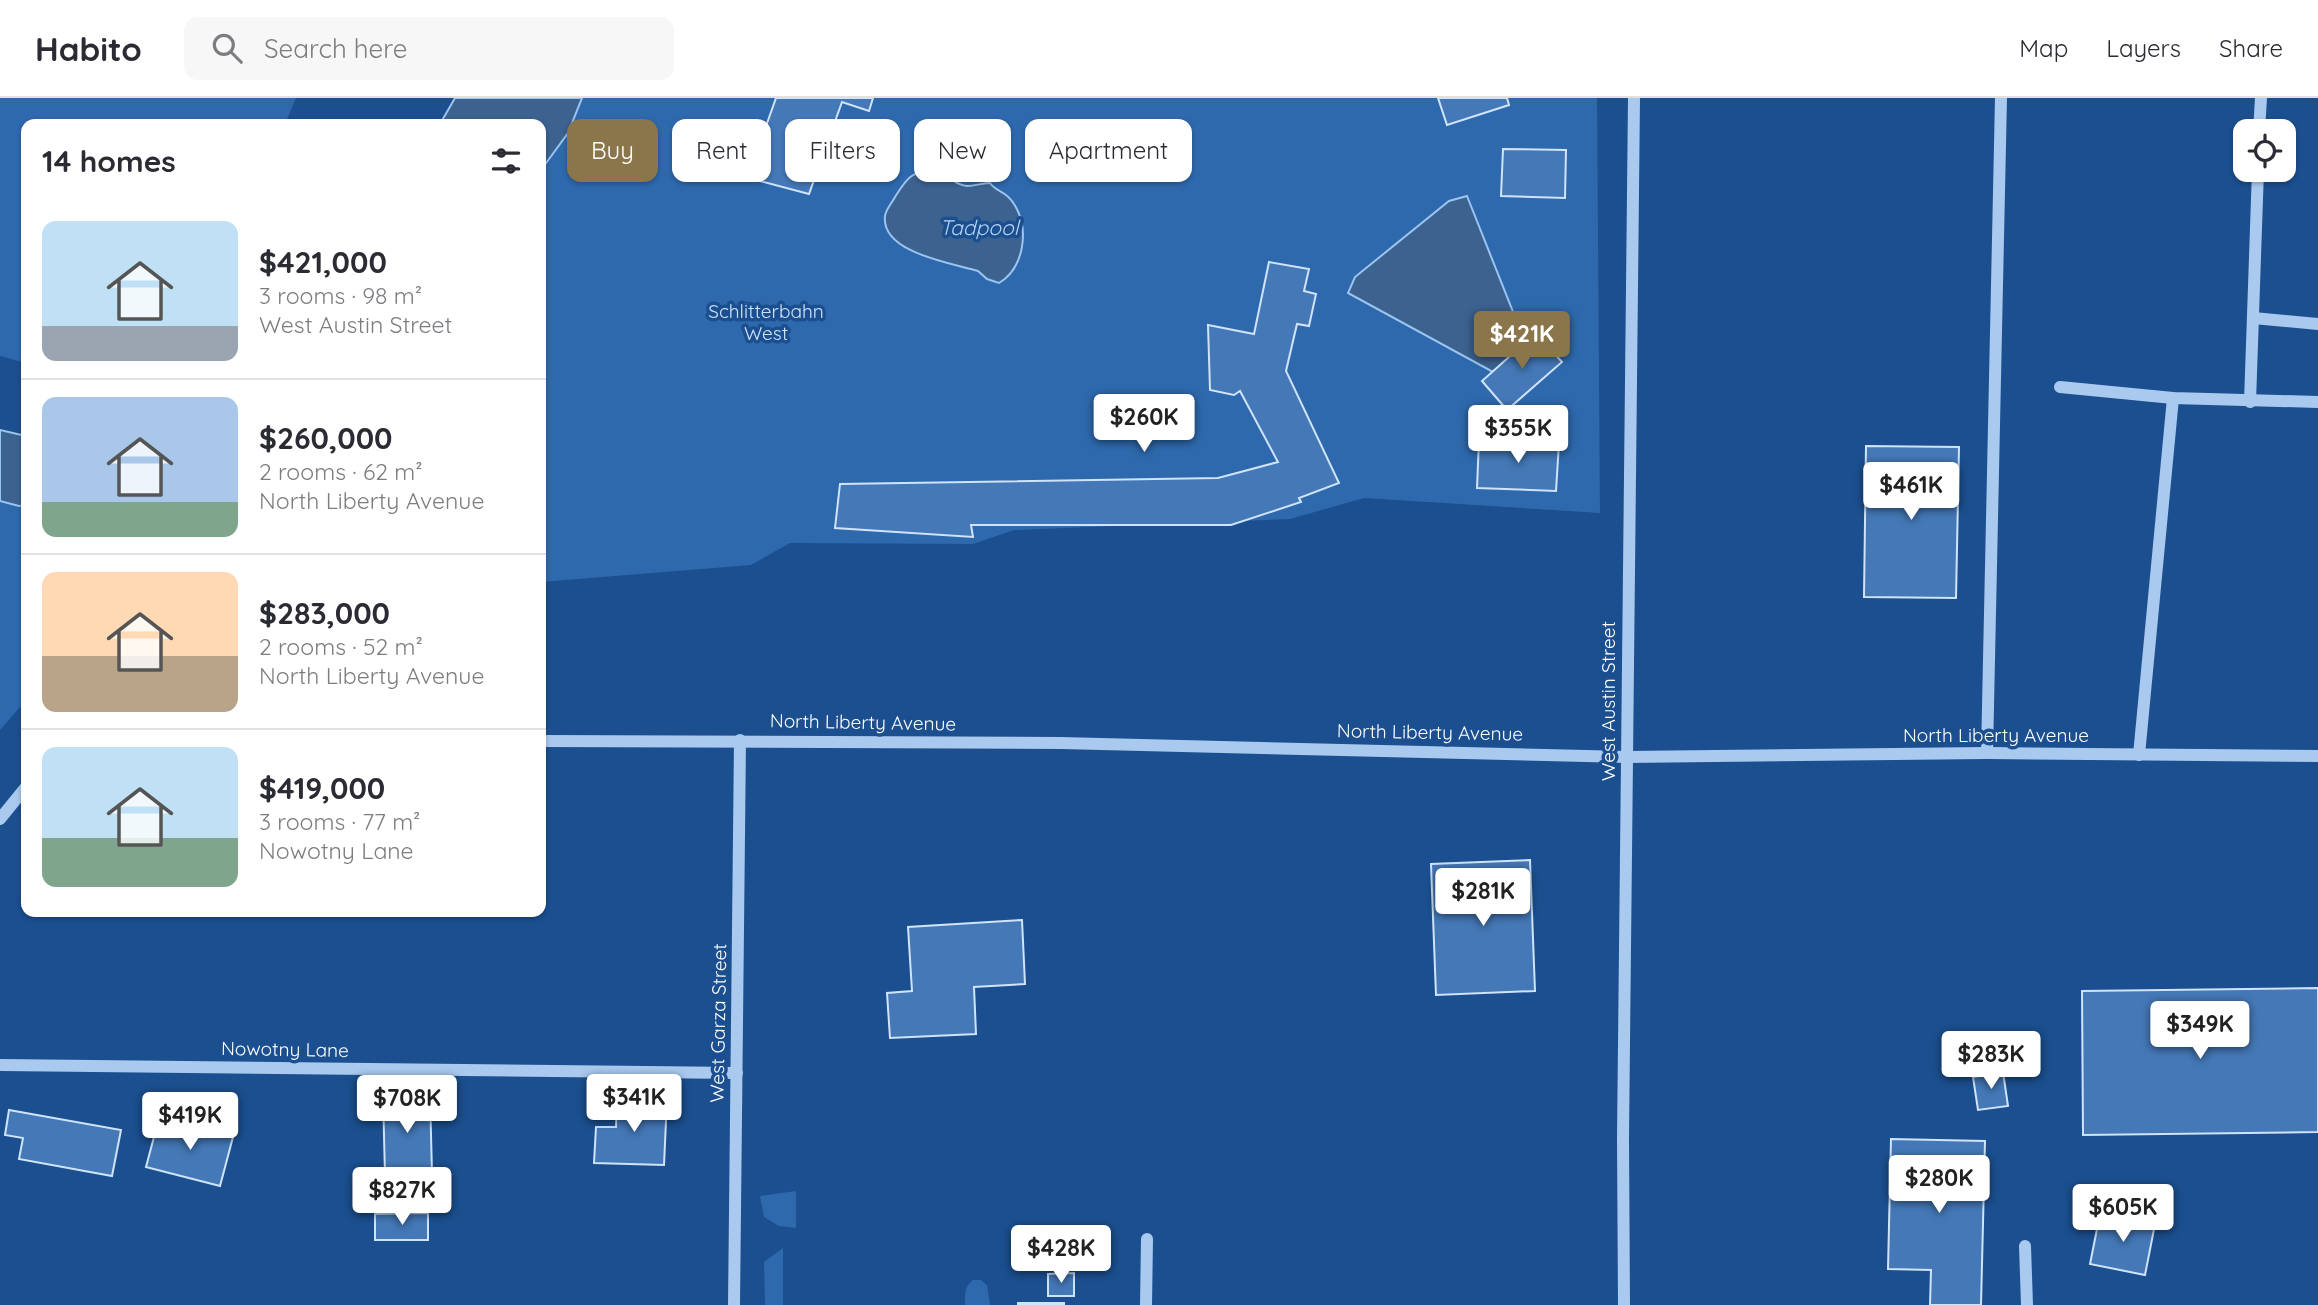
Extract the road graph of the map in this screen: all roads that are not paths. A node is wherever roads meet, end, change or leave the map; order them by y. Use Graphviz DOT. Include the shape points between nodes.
graph roads {
  1 [pos="1634,98"];
  2 [pos="2001,98"];
  3 [pos="2260,98"];
  4 [pos="2259,119"];
  5 [pos="2258,182"];
  6 [pos="2253,318"];
  7 [pos="2318,324"];
  8 [pos="2060,387"];
  9 [pos="2173,398"];
  10 [pos="2250,402"];
  11 [pos="2318,402"];
  12 [pos="740,740"];
  13 [pos="546,741"];
  14 [pos="1987,753"];
  15 [pos="2139,755"];
  16 [pos="2318,756"];
  17 [pos="1627,757"];
  18 [pos="21,793"];
  19 [pos="0,819"];
  20 [pos="0,1065"];
  21 [pos="737,1073"];
  22 [pos="1147,1239"];
  23 [pos="2025,1246"];
  24 [pos="734,1305"];
  25 [pos="1146,1305"];
  26 [pos="1624,1305"];
  27 [pos="2027,1305"];
  1 -- 17 [label="street, West Austin Street"];
  2 -- 14 [label="street"];
  3 -- 4 [label="street"];
  5 -- 6 [label="street"];
  6 -- 7 [label="street"];
  6 -- 10 [label="street"];
  8 -- 9 [label="street"];
  9 -- 10 [label="street"];
  9 -- 15 [label="street"];
  10 -- 11 [label="street"];
  12 -- 13 [label="street, North Liberty Avenue"];
  12 -- 17 [label="street, North Liberty Avenue"];
  12 -- 21 [label="street, West Garza Street"];
  14 -- 15 [label="street, North Liberty Avenue"];
  14 -- 17 [label="street, North Liberty Avenue"];
  15 -- 16 [label="street, North Liberty Avenue"];
  17 -- 26 [label="street, West Austin Street"];
  18 -- 19 [label="street"];
  20 -- 21 [label="street, Nowotny Lane"];
  21 -- 24 [label="street, West Garza Street"];
  22 -- 25 [label="street"];
  23 -- 27 [label="street"];
}
